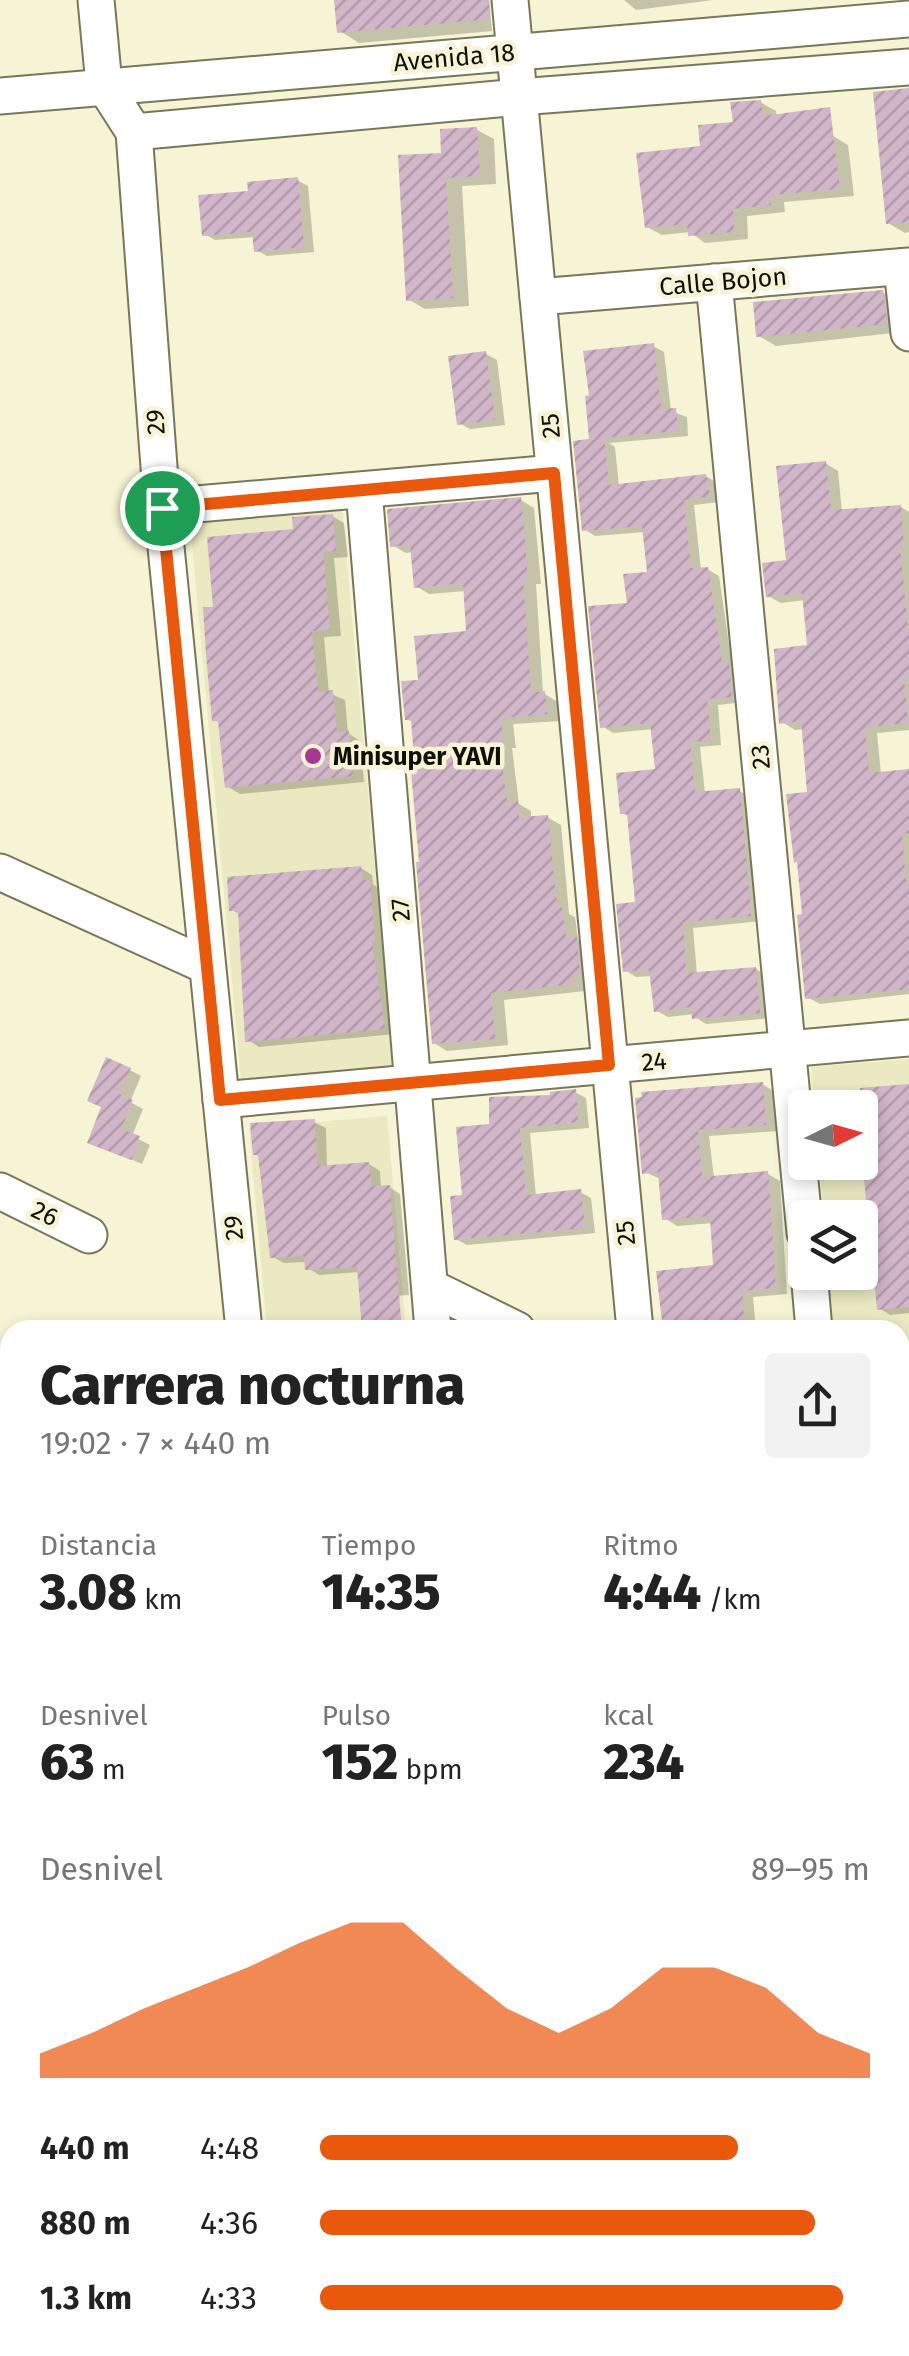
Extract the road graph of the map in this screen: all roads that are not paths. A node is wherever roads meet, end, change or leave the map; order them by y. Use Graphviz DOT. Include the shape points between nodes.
graph roads {
  1 [pos="96,0"];
  2 [pos="510,0"];
  3 [pos="909,20"];
  4 [pos="515,52"];
  5 [pos="909,67"];
  6 [pos="104,85"];
  7 [pos="0,96"];
  8 [pos="519,97"];
  9 [pos="134,132"];
  10 [pos="906,267"];
  11 [pos="714,282"];
  12 [pos="538,296"];
  13 [pos="909,333"];
  14 [pos="554,473"];
  15 [pos="364,490"];
  16 [pos="162,508"];
  17 [pos="0,872"];
  18 [pos="208,966"];
  19 [pos="909,1038"];
  20 [pos="788,1049"];
  21 [pos="609,1065"];
  22 [pos="415,1083"];
  23 [pos="220,1100"];
  24 [pos="0,1191"];
  25 [pos="802,1200"];
  26 [pos="90,1235"];
  27 [pos="430,1287"];
  28 [pos="811,1290"];
  29 [pos="243,1320"];
  30 [pos="432,1320"];
  31 [pos="497,1320"];
  32 [pos="634,1320"];
  33 [pos="813,1320"];
  1 -- 6 [label="street, 29"];
  2 -- 4 [label="street, 25"];
  3 -- 4 [label="street, Avenida 18"];
  4 -- 6 [label="street, Avenida 18"];
  4 -- 8 [label="street, 25"];
  5 -- 8 [label="street, Avenida 18"];
  6 -- 7 [label="street, Avenida 18"];
  6 -- 9 [label="street, 29"];
  8 -- 9 [label="street, Avenida 18"];
  8 -- 12 [label="street, 25"];
  9 -- 16 [label="street, 29"];
  10 -- 11 [label="street, Calle Bojon"];
  10 -- 13 [label="street"];
  11 -- 12 [label="street, Calle Bojon"];
  11 -- 20 [label="street, 23"];
  12 -- 14 [label="street, 25"];
  14 -- 15 [label="street"];
  14 -- 21 [label="street, 25"];
  15 -- 16 [label="street"];
  15 -- 22 [label="street, 27"];
  16 -- 18 [label="street, 29"];
  17 -- 18 [label="street"];
  18 -- 23 [label="street, 29"];
  19 -- 20 [label="street, 24"];
  20 -- 21 [label="street, 24"];
  20 -- 25 [label="street, 23"];
  21 -- 22 [label="street, 24"];
  21 -- 32 [label="street, 25"];
  22 -- 23 [label="street, 24"];
  22 -- 27 [label="street, 27"];
  23 -- 29 [label="street, 29"];
  24 -- 26 [label="street, 26"];
  27 -- 30 [label="street, 27"];
  27 -- 31 [label="street"];
  28 -- 33 [label="street"];
}
